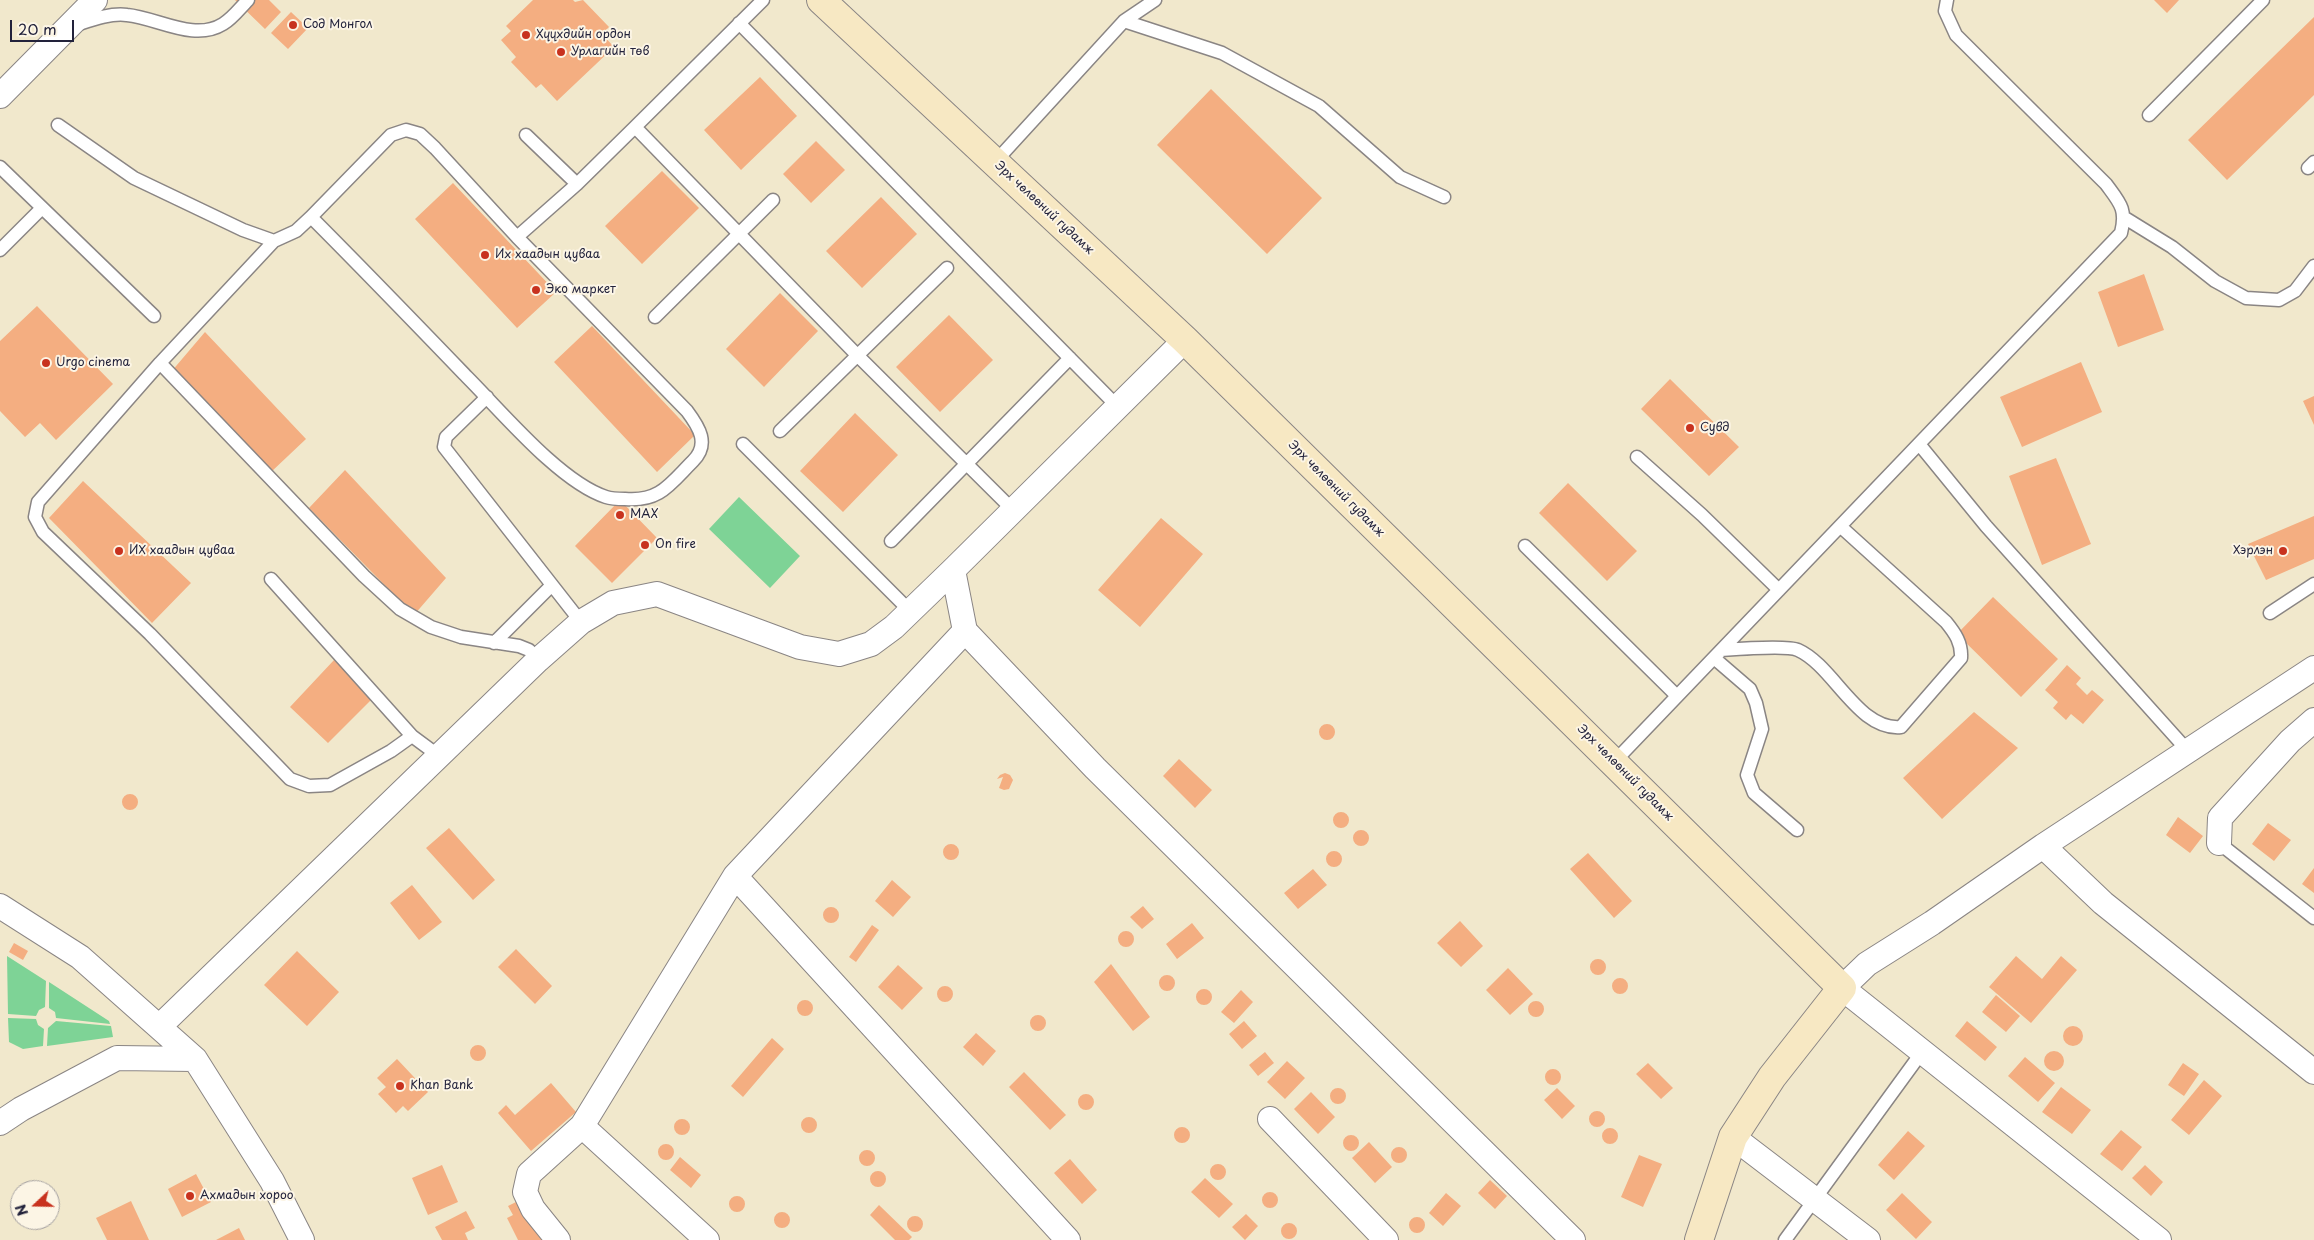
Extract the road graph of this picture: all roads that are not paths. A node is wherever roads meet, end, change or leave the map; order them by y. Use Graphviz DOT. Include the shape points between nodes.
graph roads {
  1 [pos="95,0"];
  2 [pos="248,0"];
  3 [pos="763,0"];
  4 [pos="821,0"];
  5 [pos="1155,0"];
  6 [pos="1947,0"];
  7 [pos="2263,0"];
  8 [pos="1124,21"];
  9 [pos="739,23"];
  10 [pos="69,26"];
  11 [pos="0,96"];
  12 [pos="2149,115"];
  13 [pos="58,124"];
  14 [pos="635,127"];
  15 [pos="526,135"];
  16 [pos="995,162"];
  17 [pos="0,167"];
  18 [pos="577,184"];
  19 [pos="1444,197"];
  20 [pos="773,200"];
  21 [pos="42,208"];
  22 [pos="311,217"];
  23 [pos="2125,218"];
  24 [pos="739,234"];
  25 [pos="517,237"];
  26 [pos="274,241"];
  27 [pos="0,250"];
  28 [pos="2314,266"];
  29 [pos="947,268"];
  30 [pos="154,316"];
  31 [pos="655,317"];
  32 [pos="1185,340"];
  33 [pos="856,354"];
  34 [pos="1070,358"];
  35 [pos="160,363"];
  36 [pos="487,397"];
  37 [pos="1118,408"];
  38 [pos="780,430"];
  39 [pos="743,444"];
  40 [pos="1919,444"];
  41 [pos="1637,457"];
  42 [pos="966,465"];
  43 [pos="1014,511"];
  44 [pos="1840,526"];
  45 [pos="891,541"];
  46 [pos="1525,546"];
  47 [pos="953,570"];
  48 [pos="271,579"];
  49 [pos="2314,584"];
  50 [pos="552,585"];
  51 [pos="1779,590"];
  52 [pos="910,611"];
  53 [pos="2270,613"];
  54 [pos="581,622"];
  55 [pos="965,630"];
  56 [pos="494,643"];
  57 [pos="1718,654"];
  58 [pos="538,660"];
  59 [pos="2314,668"];
  60 [pos="1678,696"];
  61 [pos="2314,720"];
  62 [pos="412,736"];
  63 [pos="2188,751"];
  64 [pos="439,756"];
  65 [pos="1614,762"];
  66 [pos="1797,830"];
  67 [pos="2219,843"];
  68 [pos="2043,846"];
  69 [pos="735,876"];
  70 [pos="0,906"];
  71 [pos="2314,918"];
  72 [pos="1842,988"];
  73 [pos="160,1026"];
  74 [pos="1922,1052"];
  75 [pos="195,1059"];
  76 [pos="2314,1072"];
  77 [pos="1270,1119"];
  78 [pos="0,1123"];
  79 [pos="582,1126"];
  80 [pos="1733,1137"];
  81 [pos="1814,1200"];
  82 [pos="302,1240"];
  83 [pos="558,1240"];
  84 [pos="708,1240"];
  85 [pos="1068,1240"];
  86 [pos="1386,1240"];
  87 [pos="1573,1240"];
  88 [pos="1699,1240"];
  89 [pos="1785,1240"];
  90 [pos="1868,1240"];
  91 [pos="2158,1240"];
  1 -- 10 [label="street"];
  2 -- 10 [label="lane" via="232,18 210,30 198,31 126,14 99,17"];
  3 -- 9 [label="lane"];
  4 -- 16 [label="main road, Эрх чөлөөний гудамж"];
  5 -- 8 [label="lane"];
  6 -- 23 [label="lane" via="1945,11 1956,35 2106,184"];
  7 -- 12 [label="lane"];
  8 -- 16 [label="lane"];
  8 -- 19 [label="lane" via="1222,53 1319,106 1400,177"];
  9 -- 14 [label="lane"];
  9 -- 34 [label="lane"];
  10 -- 11 [label="street"];
  13 -- 26 [label="lane" via="134,178 243,230"];
  14 -- 18 [label="lane"];
  14 -- 24 [label="lane"];
  15 -- 18 [label="lane"];
  16 -- 32 [label="main road, Эрх чөлөөний гудамж"];
  17 -- 21 [label="lane"];
  18 -- 25 [label="lane"];
  20 -- 24 [label="lane"];
  21 -- 27 [label="lane"];
  21 -- 30 [label="lane"];
  22 -- 25 [label="lane" via="391,135 406,130 420,134 435,148"];
  22 -- 26 [label="lane" via="296,231"];
  22 -- 36 [label="lane"];
  23 -- 28 [label="lane" via="2172,247 2215,281 2246,298 2278,300 2296,291"];
  23 -- 40 [label="lane" via="2121,233"];
  24 -- 31 [label="lane"];
  24 -- 33 [label="lane"];
  25 -- 36 [label="lane" via="687,411 699,427 703,442 699,455 667,487 649,499 607,498 576,483 531,443"];
  26 -- 35 [label="lane"];
  29 -- 33 [label="lane"];
  32 -- 37 [label="street"];
  32 -- 65 [label="main road, Эрх чөлөөний гудамж"];
  33 -- 38 [label="lane"];
  33 -- 42 [label="lane"];
  34 -- 37 [label="lane"];
  34 -- 42 [label="lane"];
  35 -- 56 [label="lane" via="400,609 431,627"];
  35 -- 62 [label="lane" via="38,502 35,517 43,532 150,634 290,779 309,786 330,785"];
  36 -- 50 [label="lane" via="446,436 444,447"];
  37 -- 43 [label="street"];
  39 -- 52 [label="lane"];
  40 -- 44 [label="lane"];
  40 -- 63 [label="lane" via="1986,526"];
  41 -- 51 [label="lane"];
  42 -- 43 [label="lane"];
  42 -- 45 [label="lane"];
  43 -- 47 [label="street"];
  44 -- 51 [label="lane"];
  44 -- 57 [label="lane" via="1946,622 1956,634 1961,649 1961,658 1901,727 1889,728 1874,722 1797,649"];
  46 -- 60 [label="lane"];
  47 -- 52 [label="street"];
  47 -- 55 [label="street"];
  48 -- 62 [label="lane"];
  49 -- 53 [label="lane"];
  50 -- 54 [label="lane"];
  50 -- 56 [label="lane"];
  51 -- 57 [label="lane"];
  52 -- 54 [label="street" via="871,644 839,654 800,647 657,594 613,602"];
  54 -- 58 [label="street"];
  55 -- 69 [label="street"];
  55 -- 87 [label="street" via="1095,768"];
  56 -- 58 [label="lane" via="529,650"];
  57 -- 60 [label="lane"];
  57 -- 66 [label="lane" via="1750,689 1756,703 1762,729 1748,775 1754,793"];
  58 -- 64 [label="street"];
  59 -- 63 [label="street"];
  60 -- 65 [label="lane"];
  61 -- 67 [label="street" via="2290,741 2220,818"];
  62 -- 64 [label="lane"];
  63 -- 68 [label="street"];
  64 -- 73 [label="street"];
  65 -- 72 [label="main road, Эрх чөлөөний гудамж"];
  67 -- 71 [label="lane"];
  68 -- 72 [label="street" via="1867,964"];
  68 -- 76 [label="street" via="2103,903"];
  69 -- 79 [label="street"];
  69 -- 85 [label="street"];
  70 -- 73 [label="street" via="80,957"];
  72 -- 74 [label="street"];
  72 -- 80 [label="main road" via="1772,1077"];
  73 -- 75 [label="street"];
  74 -- 81 [label="lane"];
  74 -- 91 [label="street"];
  75 -- 78 [label="street" via="117,1058"];
  75 -- 82 [label="street" via="272,1180"];
  77 -- 86 [label="street"];
  79 -- 83 [label="street" via="528,1174 526,1192"];
  79 -- 84 [label="street"];
  80 -- 81 [label="street"];
  80 -- 88 [label="main road"];
  81 -- 89 [label="lane"];
  81 -- 90 [label="street"];
}
